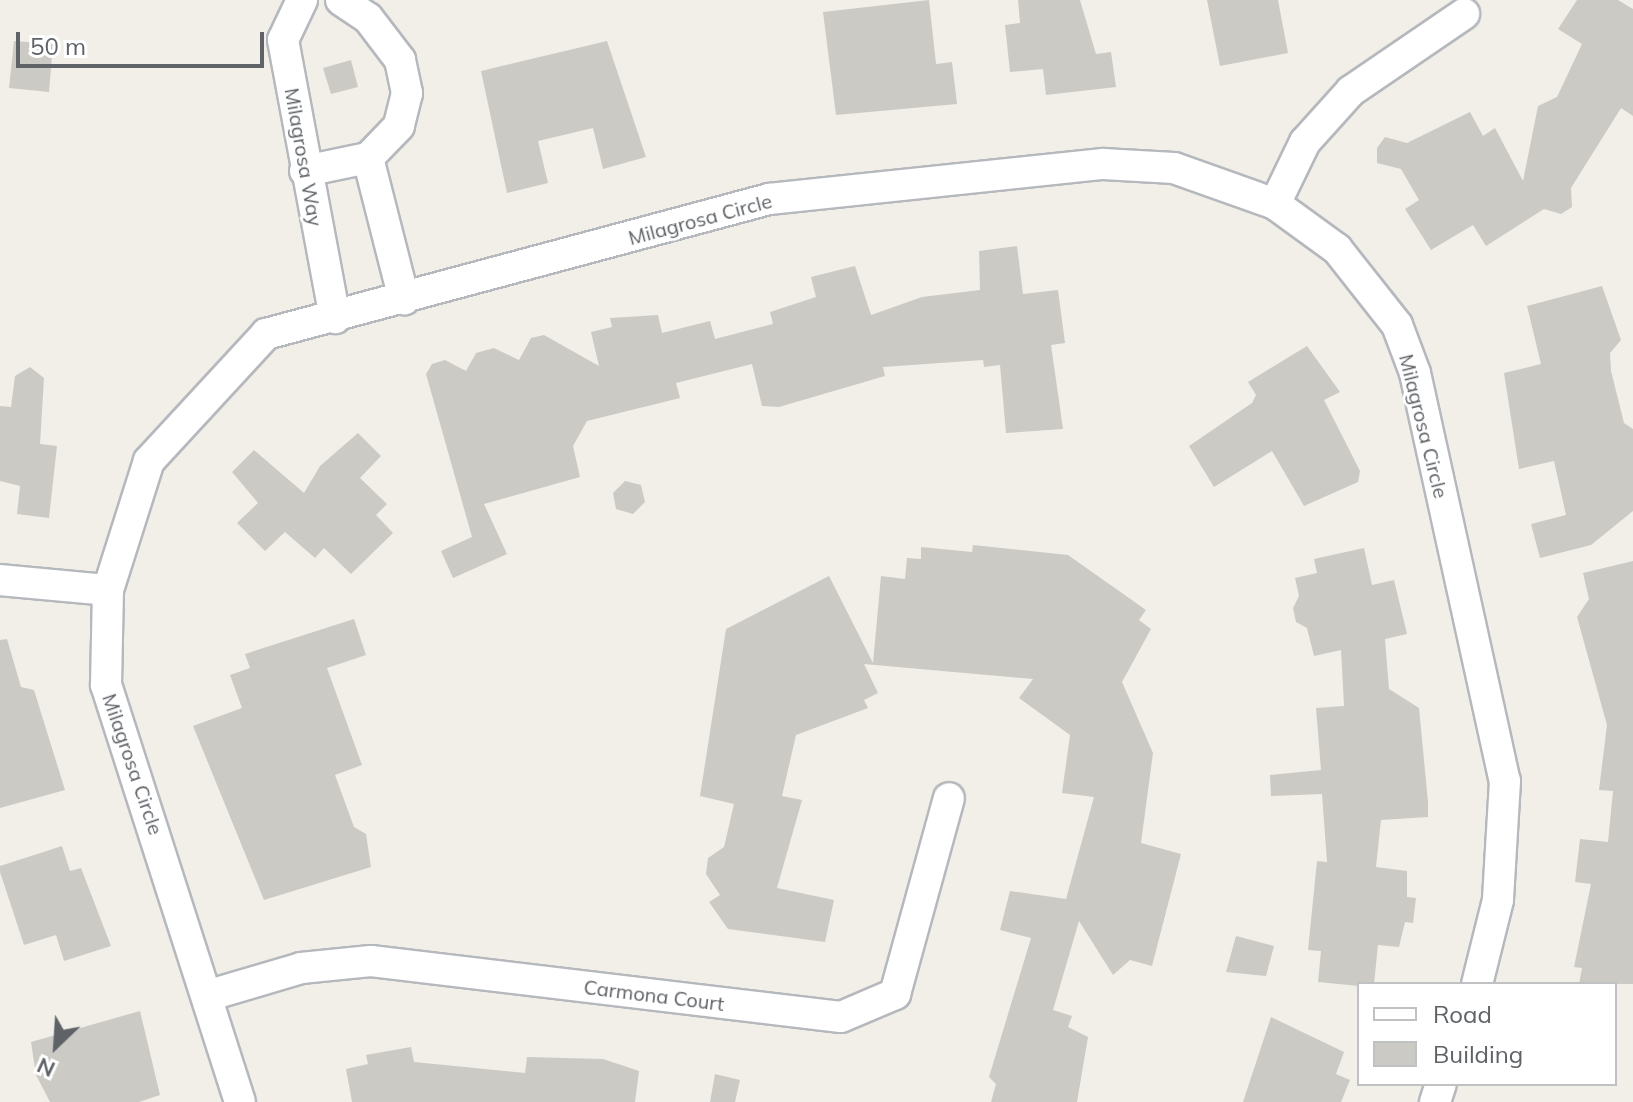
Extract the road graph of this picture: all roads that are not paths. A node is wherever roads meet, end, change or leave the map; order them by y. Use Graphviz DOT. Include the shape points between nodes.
graph roads {
  1 [pos="302,0"];
  2 [pos="341,0"];
  3 [pos="1464,14"];
  4 [pos="368,158"];
  5 [pos="305,171"];
  6 [pos="1275,204"];
  7 [pos="404,299"];
  8 [pos="335,318"];
  9 [pos="0,580"];
  10 [pos="108,590"];
  11 [pos="949,798"];
  12 [pos="1478,982"];
  13 [pos="210,995"];
  14 [pos="240,1102"];
  1 -- 5 [label="street, Milagrosa Way" via="283,40"];
  2 -- 4 [label="street" via="368,18 400,60 407,93 399,126"];
  3 -- 6 [label="street" via="1351,91 1305,142"];
  4 -- 5 [label="street"];
  4 -- 7 [label="street"];
  5 -- 8 [label="street, Milagrosa Way"];
  6 -- 7 [label="street, Milagrosa Circle" via="1209,177 1139,164 798,196"];
  6 -- 12 [label="street, Milagrosa Circle" via="1363,277 1397,325 1415,373 1505,781 1498,900"];
  7 -- 8 [label="street, Milagrosa Circle"];
  8 -- 10 [label="street, Milagrosa Circle" via="266,334 149,461"];
  9 -- 10 [label="street"];
  10 -- 13 [label="street, Milagrosa Circle" via="106,685"];
  11 -- 13 [label="street, Carmona Court" via="895,994 841,1017 371,961 301,968"];
  13 -- 14 [label="street, Milagrosa Circle"];
}
